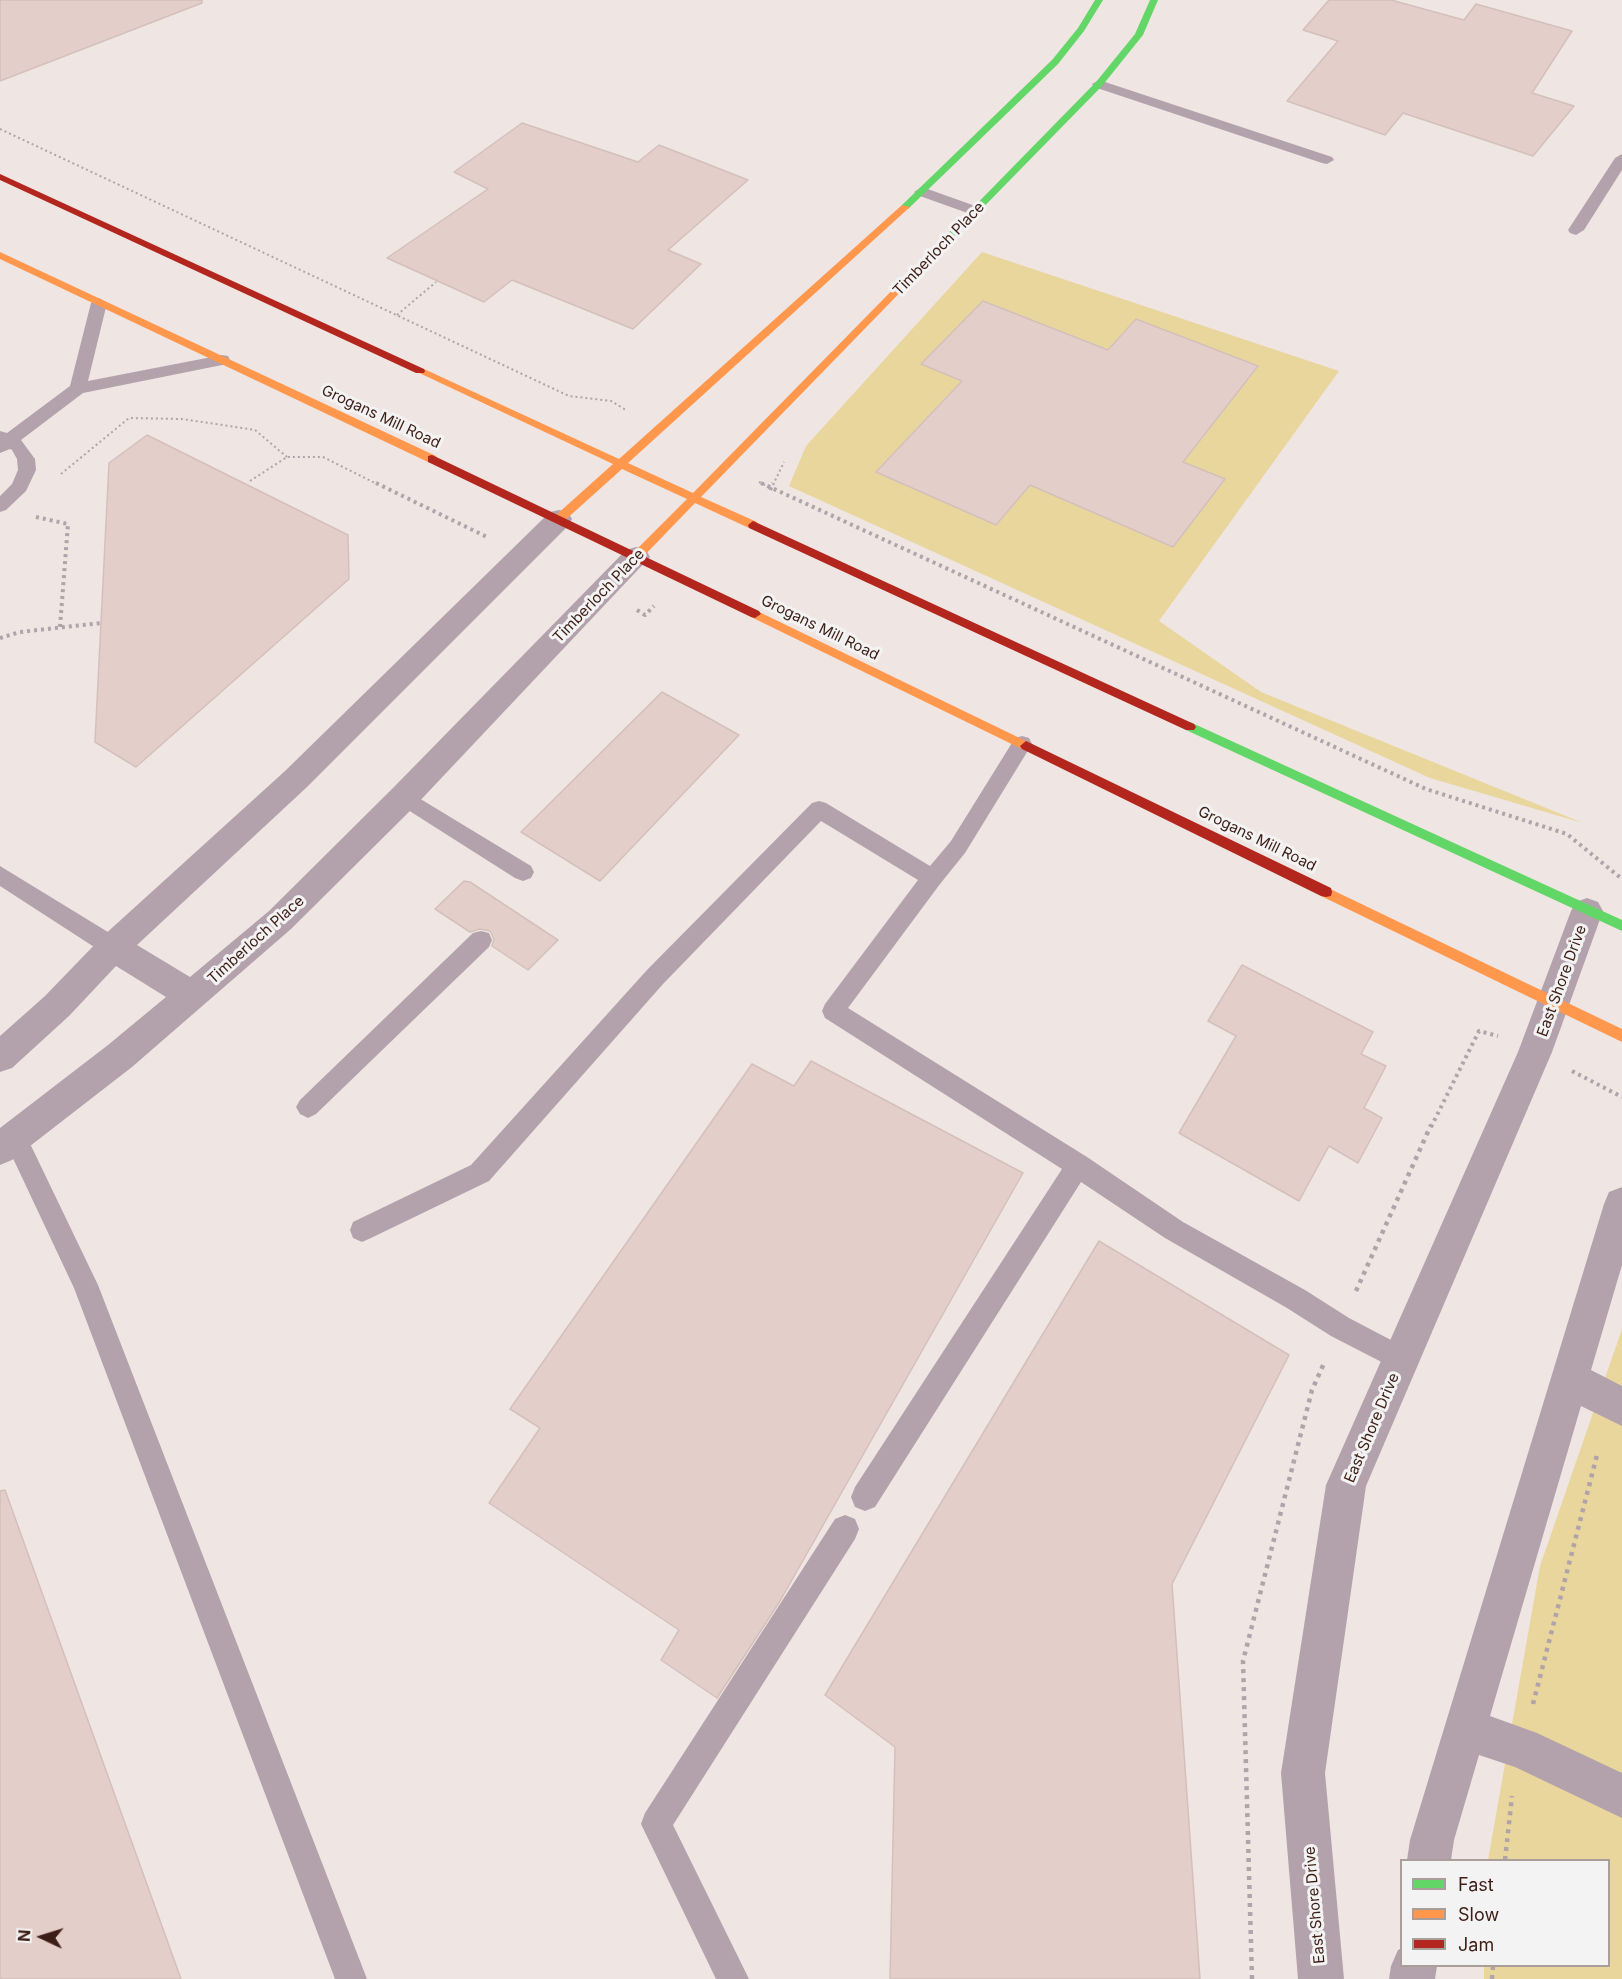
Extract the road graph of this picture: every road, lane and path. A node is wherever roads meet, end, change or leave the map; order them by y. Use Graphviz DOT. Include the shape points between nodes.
graph roads {
  1 [pos="1100,0"];
  2 [pos="1154,0"];
  3 [pos="1079,77"];
  4 [pos="1099,84"];
  5 [pos="0,129"];
  6 [pos="1622,158"];
  7 [pos="1327,160"];
  8 [pos="0,177"];
  9 [pos="922,192"];
  10 [pos="976,211"];
  11 [pos="1576,230"];
  12 [pos="0,255"];
  13 [pos="436,282"];
  14 [pos="99,303"];
  15 [pos="397,315"];
  16 [pos="222,360"];
  17 [pos="78,389"];
  18 [pos="658,429"];
  19 [pos="3,441"];
  20 [pos="287,457"];
  21 [pos="622,462"];
  22 [pos="728,464"];
  23 [pos="20,487"];
  24 [pos="695,497"];
  25 [pos="0,506"];
  26 [pos="34,517"];
  27 [pos="559,519"];
  28 [pos="636,557"];
  29 [pos="101,623"];
  30 [pos="60,627"];
  31 [pos="0,638"];
  32 [pos="1022,744"];
  33 [pos="404,797"];
  34 [pos="523,872"];
  35 [pos="0,875"];
  36 [pos="932,878"];
  37 [pos="1622,879"];
  38 [pos="1587,911"];
  39 [pos="1622,926"];
  40 [pos="481,940"];
  41 [pos="113,947"];
  42 [pos="193,996"];
  43 [pos="1554,1004"];
  44 [pos="1622,1036"];
  45 [pos="0,1058"];
  46 [pos="308,1107"];
  47 [pos="5,1137"];
  48 [pos="1078,1165"];
  49 [pos="1622,1204"];
  50 [pos="362,1230"];
  51 [pos="1401,1359"];
  52 [pos="1570,1379"];
  53 [pos="1619,1405"];
  54 [pos="865,1497"];
  55 [pos="845,1529"];
  56 [pos="1465,1729"];
  57 [pos="1522,1748"];
  58 [pos="1622,1796"];
  59 [pos="1429,1859"];
  60 [pos="1505,1859"];
  61 [pos="351,1979"];
  62 [pos="733,1979"];
  63 [pos="1321,1979"];
  1 -- 9 [label="main road" via="1055,69"];
  2 -- 4 [label="main road, Timberloch Place" via="1139,35"];
  3 -- 4 [label="main road"];
  4 -- 7 [label="lane"];
  4 -- 10 [label="main road, Timberloch Place"];
  5 -- 15 [label="path"];
  6 -- 11 [label="lane"];
  8 -- 21 [label="main road"];
  9 -- 10 [label="lane"];
  9 -- 18 [label="main road"];
  10 -- 22 [label="main road, Timberloch Place"];
  12 -- 14 [label="main road, Grogans Mill Road"];
  13 -- 15 [label="path"];
  14 -- 16 [label="main road, Grogans Mill Road"];
  14 -- 17 [label="lane"];
  15 -- 18 [label="path" via="569,396 611,401"];
  16 -- 17 [label="lane"];
  16 -- 27 [label="main road, Grogans Mill Road"];
  17 -- 19 [label="lane"];
  18 -- 21 [label="main road"];
  19 -- 23 [label="lane" via="18,446 26,459 27,470"];
  20 -- 23 [label="path" via="255,430 182,418 129,417 50,483"];
  21 -- 24 [label="main road"];
  21 -- 27 [label="main road"];
  22 -- 24 [label="main road, Timberloch Place"];
  22 -- 37 [label="path" via="771,489 1426,789 1566,834"];
  23 -- 25 [label="lane"];
  24 -- 28 [label="main road, Timberloch Place"];
  24 -- 38 [label="main road"];
  26 -- 30 [label="path" via="68,524"];
  27 -- 28 [label="main road, Grogans Mill Road"];
  27 -- 41 [label="street" via="296,779"];
  28 -- 32 [label="main road, Grogans Mill Road"];
  28 -- 33 [label="street, Timberloch Place"];
  29 -- 30 [label="path"];
  30 -- 31 [label="path"];
  32 -- 36 [label="lane" via="958,847"];
  32 -- 43 [label="main road, Grogans Mill Road"];
  33 -- 34 [label="lane"];
  33 -- 42 [label="street, Timberloch Place" via="280,920"];
  35 -- 41 [label="lane"];
  36 -- 48 [label="lane" via="833,1011"];
  36 -- 50 [label="lane" via="819,809 655,977 480,1173"];
  38 -- 39 [label="main road"];
  38 -- 43 [label="street, East Shore Drive"];
  40 -- 46 [label="lane"];
  41 -- 42 [label="street"];
  41 -- 45 [label="street"];
  42 -- 47 [label="street, Timberloch Place" via="64,1101"];
  43 -- 44 [label="main road, Grogans Mill Road"];
  43 -- 51 [label="street, East Shore Drive"];
  47 -- 61 [label="lane" via="85,1285"];
  48 -- 51 [label="lane" via="1174,1230 1340,1328"];
  48 -- 54 [label="lane"];
  49 -- 52 [label="street"];
  51 -- 63 [label="street, East Shore Drive" via="1346,1485 1303,1773"];
  52 -- 53 [label="street"];
  52 -- 56 [label="street"];
  53 -- 57 [label="path" via="1601,1440"];
  55 -- 62 [label="lane" via="656,1824"];
  56 -- 57 [label="street"];
  56 -- 59 [label="street"];
  57 -- 58 [label="street"];
  57 -- 60 [label="path"];
}
